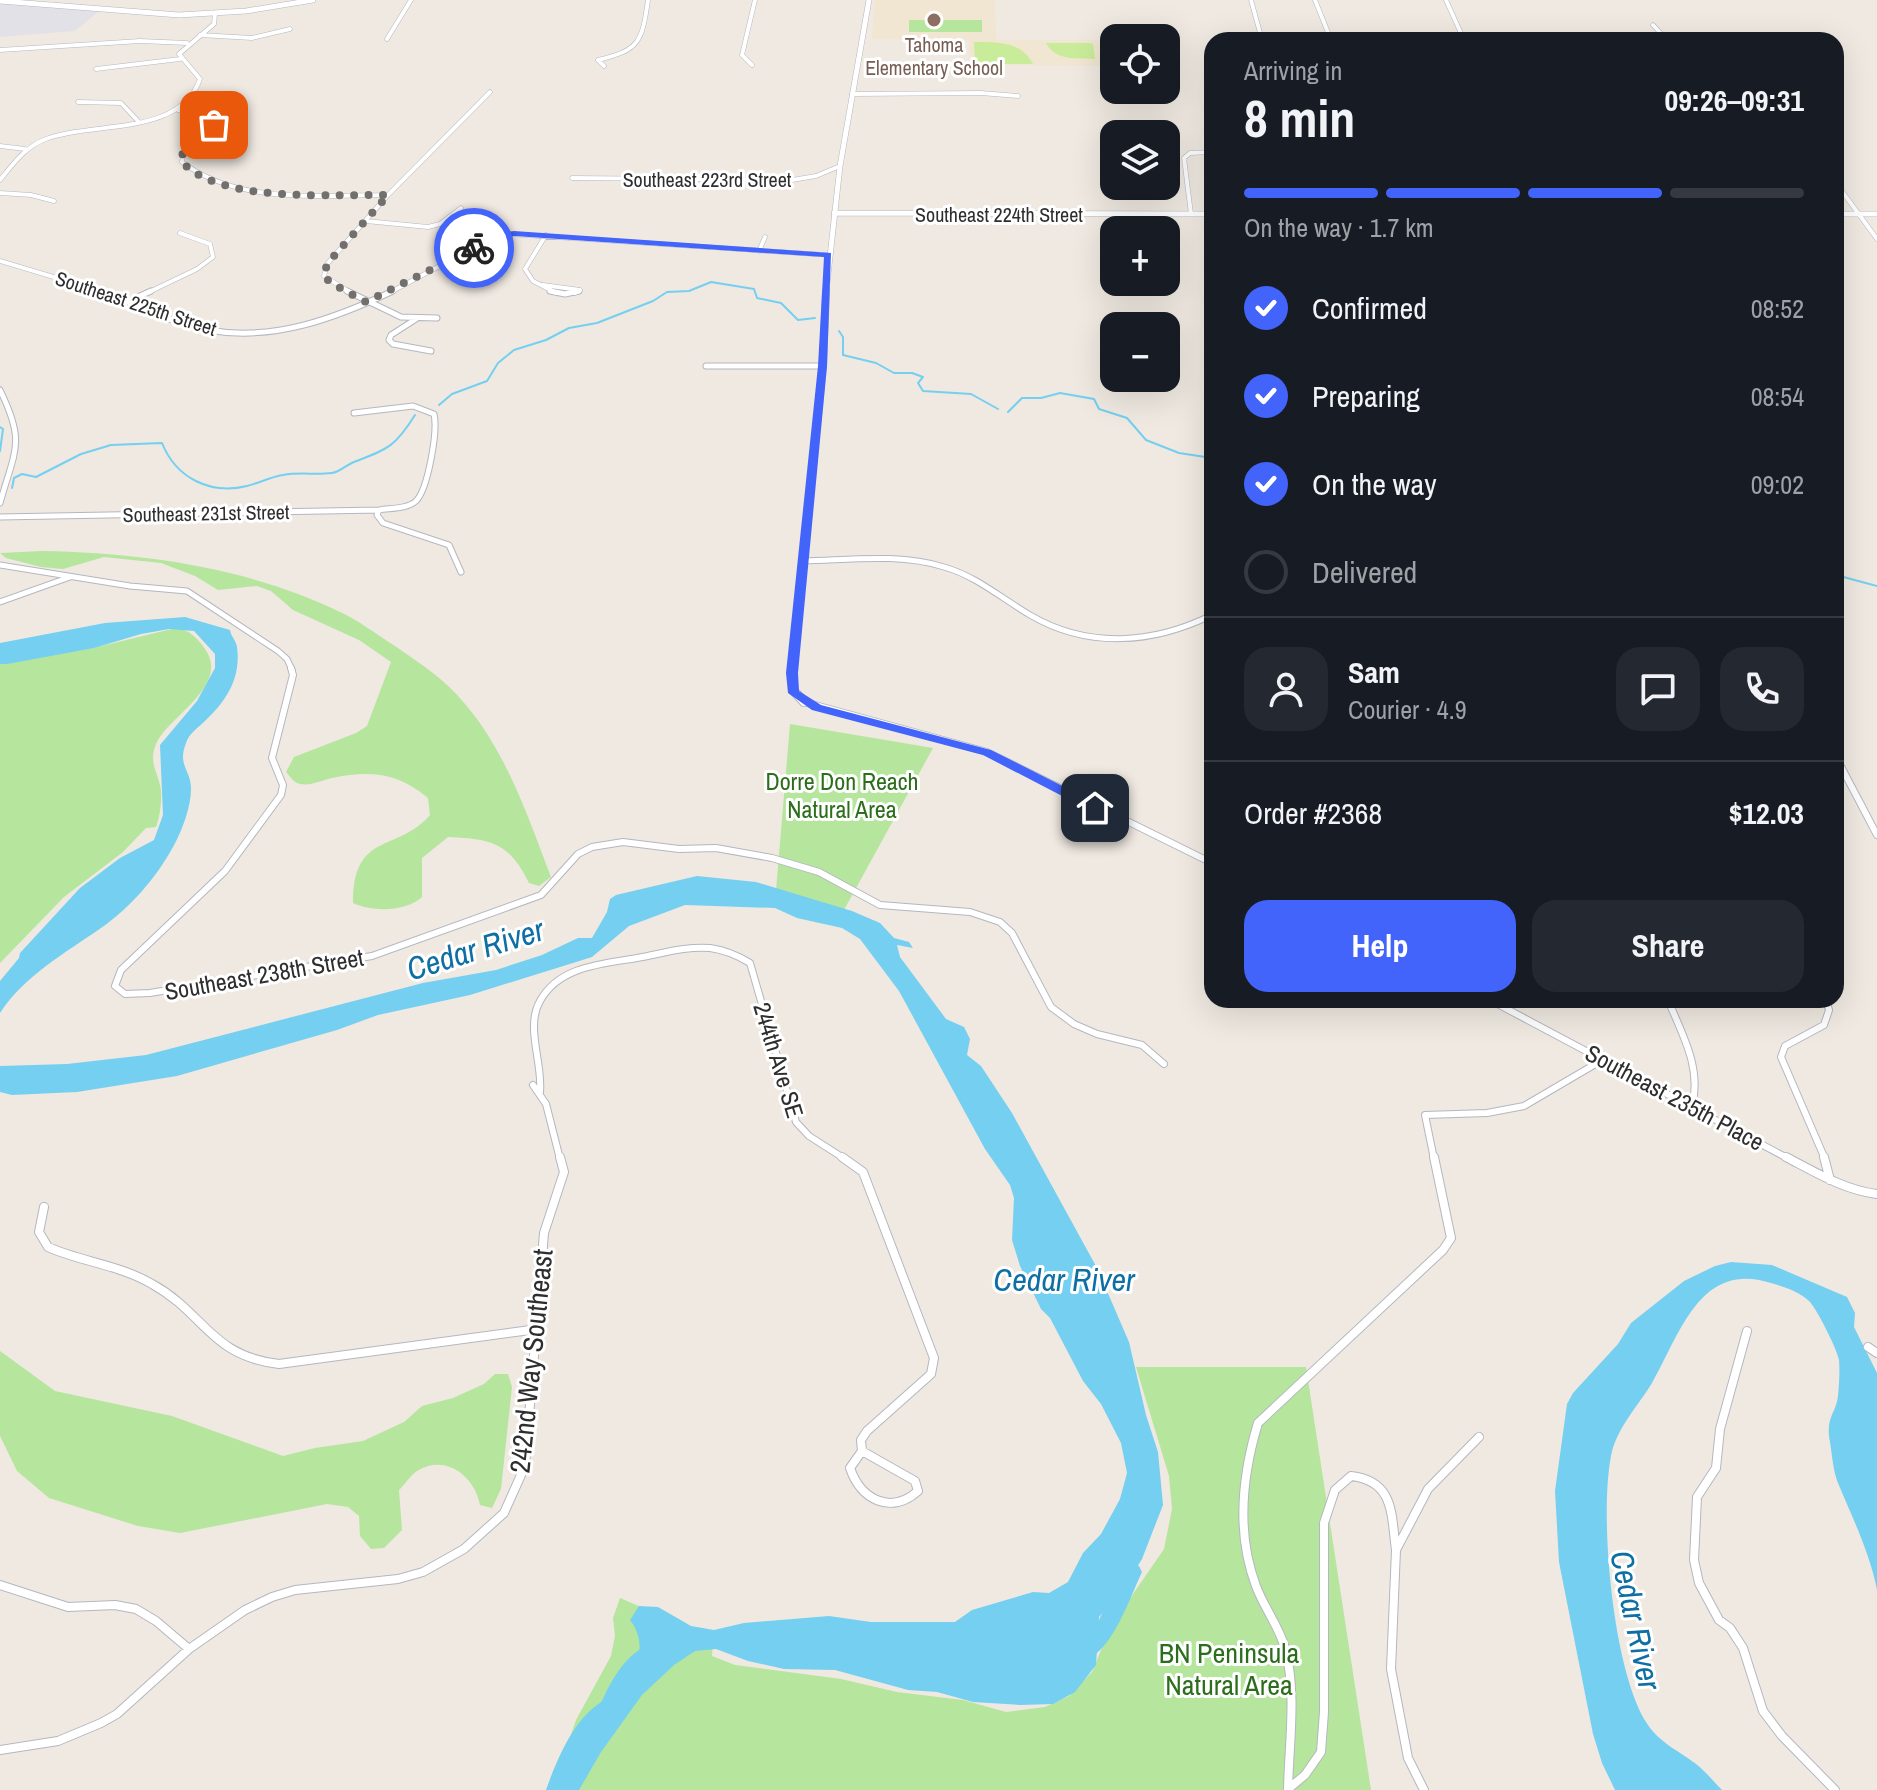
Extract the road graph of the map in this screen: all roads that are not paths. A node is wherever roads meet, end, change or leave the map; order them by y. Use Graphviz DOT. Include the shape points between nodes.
graph roads {
  1 [pos="313,0"];
  2 [pos="411,0"];
  3 [pos="648,0"];
  4 [pos="755,0"];
  5 [pos="869,0"];
  6 [pos="1251,0"];
  7 [pos="1315,0"];
  8 [pos="1446,0"];
  9 [pos="0,1"];
  10 [pos="215,14"];
  11 [pos="1653,25"];
  12 [pos="290,29"];
  13 [pos="1260,32"];
  14 [pos="1328,32"];
  15 [pos="1460,32"];
  16 [pos="1660,32"];
  17 [pos="200,35"];
  18 [pos="387,39"];
  19 [pos="189,43"];
  20 [pos="0,50"];
  21 [pos="180,59"];
  22 [pos="752,65"];
  23 [pos="604,66"];
  24 [pos="96,69"];
  25 [pos="490,92"];
  26 [pos="852,94"];
  27 [pos="1018,96"];
  28 [pos="78,102"];
  29 [pos="178,110"];
  30 [pos="138,121"];
  31 [pos="0,146"];
  32 [pos="25,149"];
  33 [pos="1204,152"];
  34 [pos="840,166"];
  35 [pos="572,178"];
  36 [pos="0,180"];
  37 [pos="0,193"];
  38 [pos="1844,194"];
  39 [pos="388,195"];
  40 [pos="54,201"];
  41 [pos="461,208"];
  42 [pos="834,213"];
  43 [pos="1191,214"];
  44 [pos="1204,214"];
  45 [pos="1844,214"];
  46 [pos="1858,214"];
  47 [pos="1877,214"];
  48 [pos="366,221"];
  49 [pos="180,233"];
  50 [pos="546,235"];
  51 [pos="765,237"];
  52 [pos="1877,239"];
  53 [pos="759,251"];
  54 [pos="828,255"];
  55 [pos="0,261"];
  56 [pos="543,285"];
  57 [pos="129,301"];
  58 [pos="366,302"];
  59 [pos="437,318"];
  60 [pos="416,319"];
  61 [pos="431,351"];
  62 [pos="706,366"];
  63 [pos="823,366"];
  64 [pos="0,390"];
  65 [pos="354,413"];
  66 [pos="0,503"];
  67 [pos="379,510"];
  68 [pos="0,517"];
  69 [pos="803,561"];
  70 [pos="0,565"];
  71 [pos="461,572"];
  72 [pos="70,577"];
  73 [pos="0,602"];
  74 [pos="1204,619"];
  75 [pos="804,702"];
  76 [pos="1844,772"];
  77 [pos="1877,835"];
  78 [pos="1204,859"];
  79 [pos="1505,1008"];
  80 [pos="1671,1008"];
  81 [pos="1829,1008"];
  82 [pos="1604,1059"];
  83 [pos="1164,1064"];
  84 [pos="533,1085"];
  85 [pos="540,1092"];
  86 [pos="1692,1106"];
  87 [pos="1830,1180"];
  88 [pos="1877,1194"];
  89 [pos="44,1207"];
  90 [pos="538,1329"];
  91 [pos="1747,1331"];
  92 [pos="1868,1347"];
  93 [pos="1877,1353"];
  94 [pos="1479,1437"];
  95 [pos="862,1451"];
  96 [pos="1396,1550"];
  97 [pos="0,1585"];
  98 [pos="189,1649"];
  99 [pos="1,1752"];
  100 [pos="1288,1789"];
  101 [pos="1424,1790"];
  102 [pos="1835,1790"];
  1 -- 10 [label="street"];
  2 -- 18 [label="street"];
  3 -- 23 [label="street" via="633,46 624,54 598,60"];
  4 -- 22 [label="street" via="742,55"];
  5 -- 26 [label="street"];
  6 -- 13 [label="street"];
  7 -- 14 [label="street"];
  8 -- 15 [label="street"];
  9 -- 10 [label="street" via="162,15"];
  10 -- 17 [label="street" via="214,24"];
  11 -- 16 [label="street"];
  12 -- 17 [label="street" via="252,38"];
  17 -- 19 [label="street"];
  19 -- 20 [label="street" via="134,39"];
  19 -- 21 [label="street"];
  21 -- 24 [label="street"];
  21 -- 29 [label="street" via="200,82"];
  25 -- 39 [label="street"];
  26 -- 27 [label="street"];
  26 -- 34 [label="street"];
  28 -- 30 [label="street" via="121,103"];
  29 -- 30 [label="street"];
  29 -- 39 [label="street" via="204,116 214,125 187,148 182,162 230,188"];
  30 -- 32 [label="street" via="59,134"];
  31 -- 32 [label="street"];
  32 -- 36 [label="street"];
  33 -- 43 [label="street" via="1184,158"];
  34 -- 35 [label="street, Southeast 223rd Street" via="802,179"];
  34 -- 42 [label="street"];
  37 -- 40 [label="street"];
  38 -- 46 [label="street"];
  39 -- 48 [label="street"];
  41 -- 48 [label="street" via="435,226"];
  42 -- 43 [label="street, Southeast 224th Street"];
  42 -- 54 [label="street"];
  43 -- 44 [label="street, Southeast 224th Street"];
  45 -- 46 [label="street"];
  46 -- 47 [label="street"];
  46 -- 52 [label="street"];
  48 -- 58 [label="street" via="327,264 324,276"];
  49 -- 57 [label="street" via="210,244 213,257"];
  50 -- 53 [label="street, Southeast 225th Street"];
  50 -- 56 [label="street" via="525,271"];
  50 -- 58 [label="street, Southeast 225th Street" via="499,235"];
  51 -- 53 [label="street"];
  53 -- 54 [label="street, Southeast 225th Street"];
  54 -- 63 [label="street"];
  55 -- 57 [label="street, Southeast 225th Street"];
  56 -- 56 [label="street" via="575,287 580,290 563,295"];
  57 -- 58 [label="street, Southeast 225th Street" via="205,329 244,333 304,326"];
  58 -- 60 [label="street"];
  59 -- 60 [label="street"];
  60 -- 61 [label="street" via="389,340"];
  62 -- 63 [label="street"];
  63 -- 69 [label="street"];
  64 -- 66 [label="street" via="18,437"];
  65 -- 67 [label="street, Southeast 231st Street" via="413,406 437,420 419,499"];
  67 -- 68 [label="street, Southeast 231st Street"];
  67 -- 71 [label="street" via="383,523 449,545"];
  69 -- 74 [label="street" via="935,564 961,573 1049,626 1101,639 1158,637"];
  69 -- 75 [label="street" via="791,682"];
  70 -- 72 [label="street"];
  72 -- 73 [label="street"];
  72 -- 83 [label="street, Southeast 238th Street" via="191,593 287,657 293,675 273,748 283,787 276,804 225,871 121,970 115,979 125,994 372,956 541,895 578,854 592,847 623,842 728,849 819,872 880,905 970,912 1000,922 1012,933 1051,1007 1086,1029 1142,1045"];
  75 -- 78 [label="street" via="987,752"];
  76 -- 77 [label="street"];
  79 -- 82 [label="street, Southeast 235th Place"];
  80 -- 86 [label="street" via="1696,1073"];
  81 -- 87 [label="street" via="1822,1030 1785,1046 1781,1057"];
  82 -- 86 [label="street, Southeast 235th Place"];
  82 -- 100 [label="street" via="1524,1106 1425,1115 1451,1238 1258,1423 1246,1457 1246,1553 1284,1646 1290,1682"];
  84 -- 85 [label="street, 242nd Way Southeast"];
  85 -- 90 [label="street, 242nd Way Southeast" via="564,1172 544,1233"];
  85 -- 95 [label="street, 244th Ave SE" via="544,1071 533,1019 539,1002 558,981 604,961 668,950 721,949 750,963 796,1122 863,1172 934,1358 931,1374 867,1431"];
  86 -- 87 [label="street, Southeast 235th Place"];
  87 -- 88 [label="street, Southeast 235th Place"];
  89 -- 90 [label="street" via="39,1232 48,1247 162,1290 243,1359 279,1364"];
  90 -- 98 [label="street, 242nd Way Southeast" via="525,1466 504,1513 484,1533 414,1575 272,1597"];
  91 -- 102 [label="street" via="1720,1429 1716,1468 1697,1497 1694,1560 1699,1583 1719,1620 1743,1648 1763,1711"];
  92 -- 93 [label="street"];
  94 -- 96 [label="street" via="1428,1489"];
  95 -- 95 [label="street, 244th Ave SE" via="915,1481 918,1491 912,1499 876,1503 866,1495 850,1468"];
  96 -- 100 [label="street" via="1381,1485 1351,1476 1335,1490 1324,1523 1321,1752"];
  96 -- 101 [label="street" via="1391,1669 1408,1758"];
  97 -- 98 [label="street" via="61,1606 119,1605 137,1610"];
  98 -- 99 [label="street, 242nd Way Southeast" via="101,1723 58,1741"];
}
